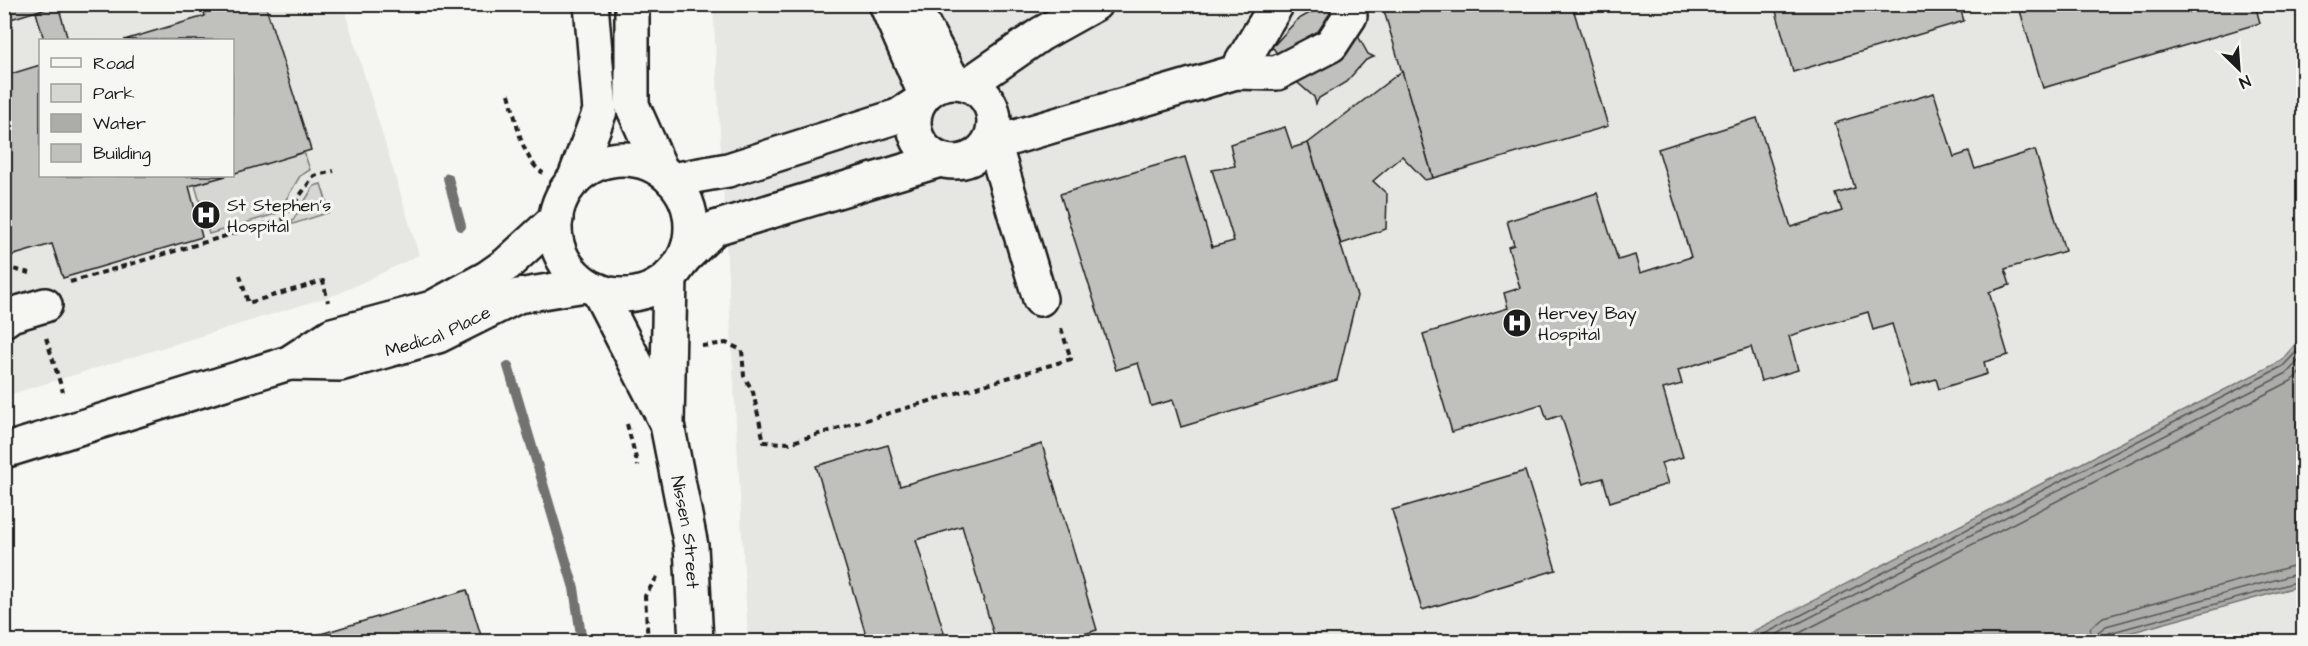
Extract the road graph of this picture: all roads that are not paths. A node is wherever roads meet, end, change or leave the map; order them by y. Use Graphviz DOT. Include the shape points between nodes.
graph roads {
  1 [pos="591,4"];
  2 [pos="632,4"];
  3 [pos="886,4"];
  4 [pos="912,4"];
  5 [pos="1095,4"];
  6 [pos="1277,4"];
  7 [pos="1347,4"];
  8 [pos="1236,72"];
  9 [pos="941,90"];
  10 [pos="991,144"];
  11 [pos="940,160"];
  12 [pos="554,174"];
  13 [pos="666,175"];
  14 [pos="556,219"];
  15 [pos="678,267"];
  16 [pos="592,288"];
  17 [pos="1040,299"];
  18 [pos="51,307"];
  19 [pos="4,320"];
  20 [pos="369,340"];
  21 [pos="667,424"];
  22 [pos="4,451"];
  23 [pos="696,642"];
  1 -- 12 [label="street" via="600,111"];
  2 -- 13 [label="street" via="632,105"];
  3 -- 9 [label="street"];
  4 -- 9 [label="street"];
  5 -- 9 [label="street"];
  6 -- 8 [label="street"];
  7 -- 8 [label="street" via="1350,16 1331,45 1278,73"];
  8 -- 10 [label="street"];
  9 -- 10 [label="street" via="980,90 993,110"];
  9 -- 11 [label="street" via="914,116 919,143"];
  9 -- 13 [label="street" via="898,116 728,170"];
  10 -- 11 [label="street" via="966,160"];
  10 -- 17 [label="street"];
  11 -- 15 [label="street" via="715,228"];
  12 -- 13 [label="street" via="615,159 640,161"];
  12 -- 14 [label="street" via="562,198"];
  13 -- 15 [label="street" via="679,186 690,209 692,233"];
  14 -- 16 [label="street" via="561,254"];
  14 -- 20 [label="street, Medical Place" via="487,278"];
  15 -- 16 [label="street" via="654,288 636,294"];
  15 -- 21 [label="street, Nissen Street"];
  16 -- 20 [label="street, Medical Place" via="518,296 438,336"];
  16 -- 21 [label="street, Nissen Street"];
  18 -- 19 [label="street"];
  20 -- 22 [label="street, Medical Place" via="332,334 289,363"];
  21 -- 23 [label="street, Nissen Street" via="691,546"];
}
